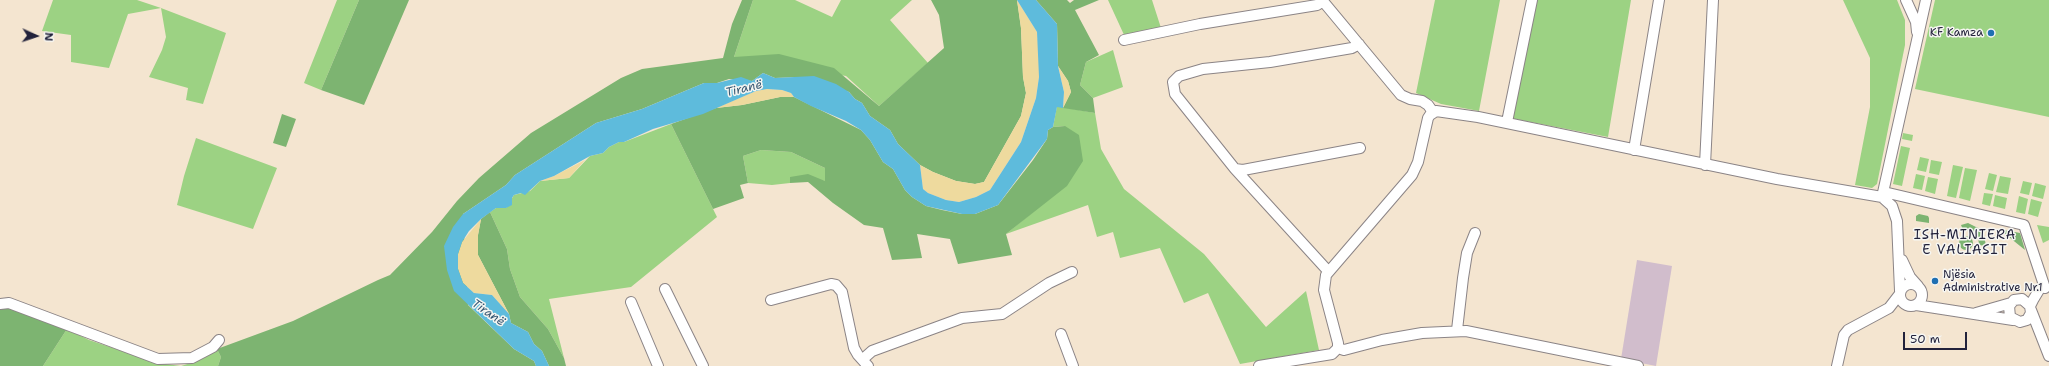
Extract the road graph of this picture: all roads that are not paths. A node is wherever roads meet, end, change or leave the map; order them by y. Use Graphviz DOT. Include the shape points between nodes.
graph roads {
  1 [pos="1532,0"];
  2 [pos="1659,0"];
  3 [pos="1713,0"];
  4 [pos="1907,0"];
  5 [pos="1925,0"];
  6 [pos="1323,1"];
  7 [pos="1124,40"];
  8 [pos="1359,44"];
  9 [pos="1916,44"];
  10 [pos="1433,112"];
  11 [pos="1507,122"];
  12 [pos="1360,148"];
  13 [pos="1634,150"];
  14 [pos="1705,164"];
  15 [pos="1235,169"];
  16 [pos="1883,194"];
  17 [pos="1475,233"];
  18 [pos="1899,250"];
  19 [pos="1328,271"];
  20 [pos="1072,272"];
  21 [pos="1920,288"];
  22 [pos="2045,288"];
  23 [pos="665,289"];
  24 [pos="1900,293"];
  25 [pos="771,300"];
  26 [pos="2014,301"];
  27 [pos="631,302"];
  28 [pos="0,304"];
  29 [pos="1912,305"];
  30 [pos="2031,308"];
  31 [pos="1947,309"];
  32 [pos="1972,314"];
  33 [pos="1876,316"];
  34 [pos="2016,321"];
  35 [pos="1457,330"];
  36 [pos="2039,330"];
  37 [pos="1061,334"];
  38 [pos="219,340"];
  39 [pos="1338,348"];
  40 [pos="2049,356"];
  41 [pos="866,363"];
  42 [pos="658,366"];
  43 [pos="703,366"];
  44 [pos="1073,366"];
  45 [pos="1259,366"];
  46 [pos="1638,366"];
  47 [pos="1837,366"];
  1 -- 11 [label="street"];
  2 -- 13 [label="street"];
  3 -- 14 [label="street"];
  4 -- 5 [label="street" via="1915,4"];
  4 -- 9 [label="street" via="1916,22"];
  5 -- 9 [label="street"];
  6 -- 7 [label="street"];
  6 -- 8 [label="street"];
  8 -- 10 [label="street" via="1401,95 1422,101"];
  8 -- 15 [label="street" via="1352,48 1270,62 1203,69 1175,79 1175,94"];
  9 -- 16 [label="street"];
  10 -- 11 [label="street" via="1441,110"];
  10 -- 19 [label="street" via="1428,118 1418,162 1412,175"];
  11 -- 13 [label="street"];
  12 -- 15 [label="street" via="1244,170"];
  13 -- 14 [label="street"];
  14 -- 16 [label="street"];
  15 -- 19 [label="street"];
  16 -- 18 [label="street" via="1895,213"];
  16 -- 22 [label="street" via="2024,225"];
  17 -- 35 [label="street" via="1467,253"];
  18 -- 21 [label="street" via="1904,267"];
  18 -- 24 [label="street"];
  19 -- 39 [label="street" via="1324,280 1324,290"];
  20 -- 41 [label="street" via="1049,283 1002,314 962,318 872,351"];
  21 -- 24 [label="street" via="1908,284"];
  21 -- 29 [label="street" via="1921,300"];
  21 -- 31 [label="street" via="1937,304"];
  22 -- 26 [label="street"];
  22 -- 30 [label="street"];
  23 -- 43 [label="street"];
  24 -- 29 [label="street" via="1902,302"];
  24 -- 33 [label="street" via="1889,308"];
  25 -- 41 [label="street" via="831,284 836,285 842,292 854,348"];
  26 -- 30 [label="street" via="2025,300"];
  26 -- 32 [label="street"];
  26 -- 34 [label="street" via="2008,313"];
  27 -- 42 [label="street"];
  28 -- 38 [label="street" via="9,303 158,359 192,358 213,347"];
  29 -- 31 [label="street"];
  29 -- 33 [label="street"];
  30 -- 34 [label="street" via="2027,320"];
  30 -- 36 [label="street"];
  31 -- 32 [label="street"];
  32 -- 34 [label="street"];
  33 -- 47 [label="street" via="1848,330 1844,335"];
  34 -- 36 [label="street"];
  35 -- 39 [label="street" via="1403,336 1344,350"];
  35 -- 46 [label="street" via="1484,333"];
  36 -- 40 [label="street"];
  37 -- 44 [label="street"];
  39 -- 45 [label="street" via="1332,354"];
}
